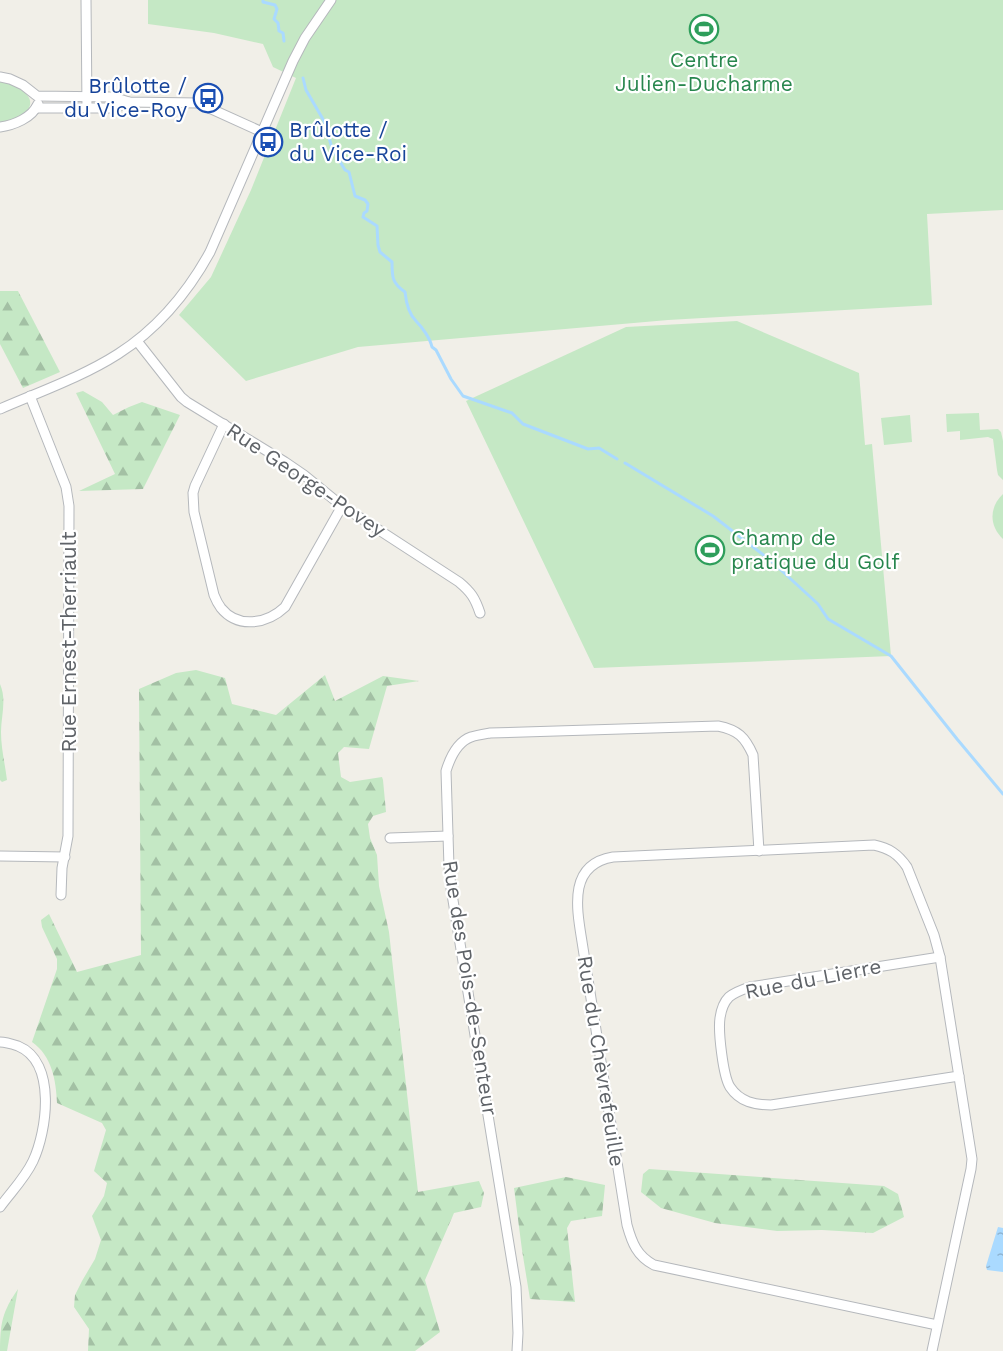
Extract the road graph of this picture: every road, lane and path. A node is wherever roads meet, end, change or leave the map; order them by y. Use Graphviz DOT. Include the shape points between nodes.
graph roads {
  1 [pos="87,0"];
  2 [pos="331,0"];
  3 [pos="0,77"];
  4 [pos="37,96"];
  5 [pos="87,97"];
  6 [pos="129,102"];
  7 [pos="36,108"];
  8 [pos="87,108"];
  9 [pos="0,127"];
  10 [pos="262,132"];
  11 [pos="136,341"];
  12 [pos="30,396"];
  13 [pos="0,409"];
  14 [pos="224,424"];
  15 [pos="342,506"];
  16 [pos="480,613"];
  17 [pos="448,836"];
  18 [pos="390,838"];
  19 [pos="759,851"];
  20 [pos="0,856"];
  21 [pos="64,857"];
  22 [pos="61,895"];
  23 [pos="940,957"];
  24 [pos="0,1042"];
  25 [pos="959,1076"];
  26 [pos="0,1207"];
  27 [pos="938,1325"];
  28 [pos="517,1351"];
  29 [pos="932,1351"];
  1 -- 5 [label="street"];
  2 -- 10 [label="street" via="305,38"];
  3 -- 4 [label="street"];
  4 -- 5 [label="street"];
  4 -- 7 [label="street"];
  5 -- 6 [label="street" via="113,97"];
  5 -- 8 [label="street"];
  6 -- 8 [label="street" via="115,108"];
  6 -- 10 [label="street" via="198,103"];
  7 -- 8 [label="street"];
  7 -- 9 [label="street" via="16,123"];
  10 -- 11 [label="street" via="198,273 170,309"];
  11 -- 12 [label="street" via="100,364"];
  11 -- 14 [label="street, Rue George-Povey" via="181,397"];
  12 -- 13 [label="street"];
  12 -- 21 [label="street, Rue Ernest-Therriault" via="66,487 69,506 68,836"];
  14 -- 15 [label="street, Rue George-Povey" via="304,475"];
  14 -- 15 [label="street" via="195,486 193,501 214,595 227,614 251,622 277,615"];
  15 -- 16 [label="street, Rue George-Povey" via="459,582 471,592"];
  17 -- 18 [label="street"];
  17 -- 19 [label="street, Rue des Pois-de-Senteur" via="446,771 457,748 470,737 490,733 718,726 731,728 741,736 753,755"];
  17 -- 28 [label="street, Rue des Pois-de-Senteur" via="451,888 516,1287"];
  19 -- 23 [label="street, Rue du Chèvrefeuille" via="874,845 893,852 907,867"];
  19 -- 27 [label="street, Rue du Chèvrefeuille" via="613,857 590,867 579,884 576,902 582,948 631,1239 636,1251 654,1265"];
  20 -- 21 [label="street"];
  21 -- 22 [label="street, Rue Ernest-Therriault"];
  23 -- 25 [label="street"];
  23 -- 25 [label="street, Rue du Lierre" via="739,991 729,997 720,1016 724,1068 730,1088 738,1096 746,1102 771,1106"];
  24 -- 26 [label="street" via="26,1050 39,1065 45,1121 33,1162"];
  25 -- 27 [label="street" via="971,1169"];
  27 -- 29 [label="street"];
}
